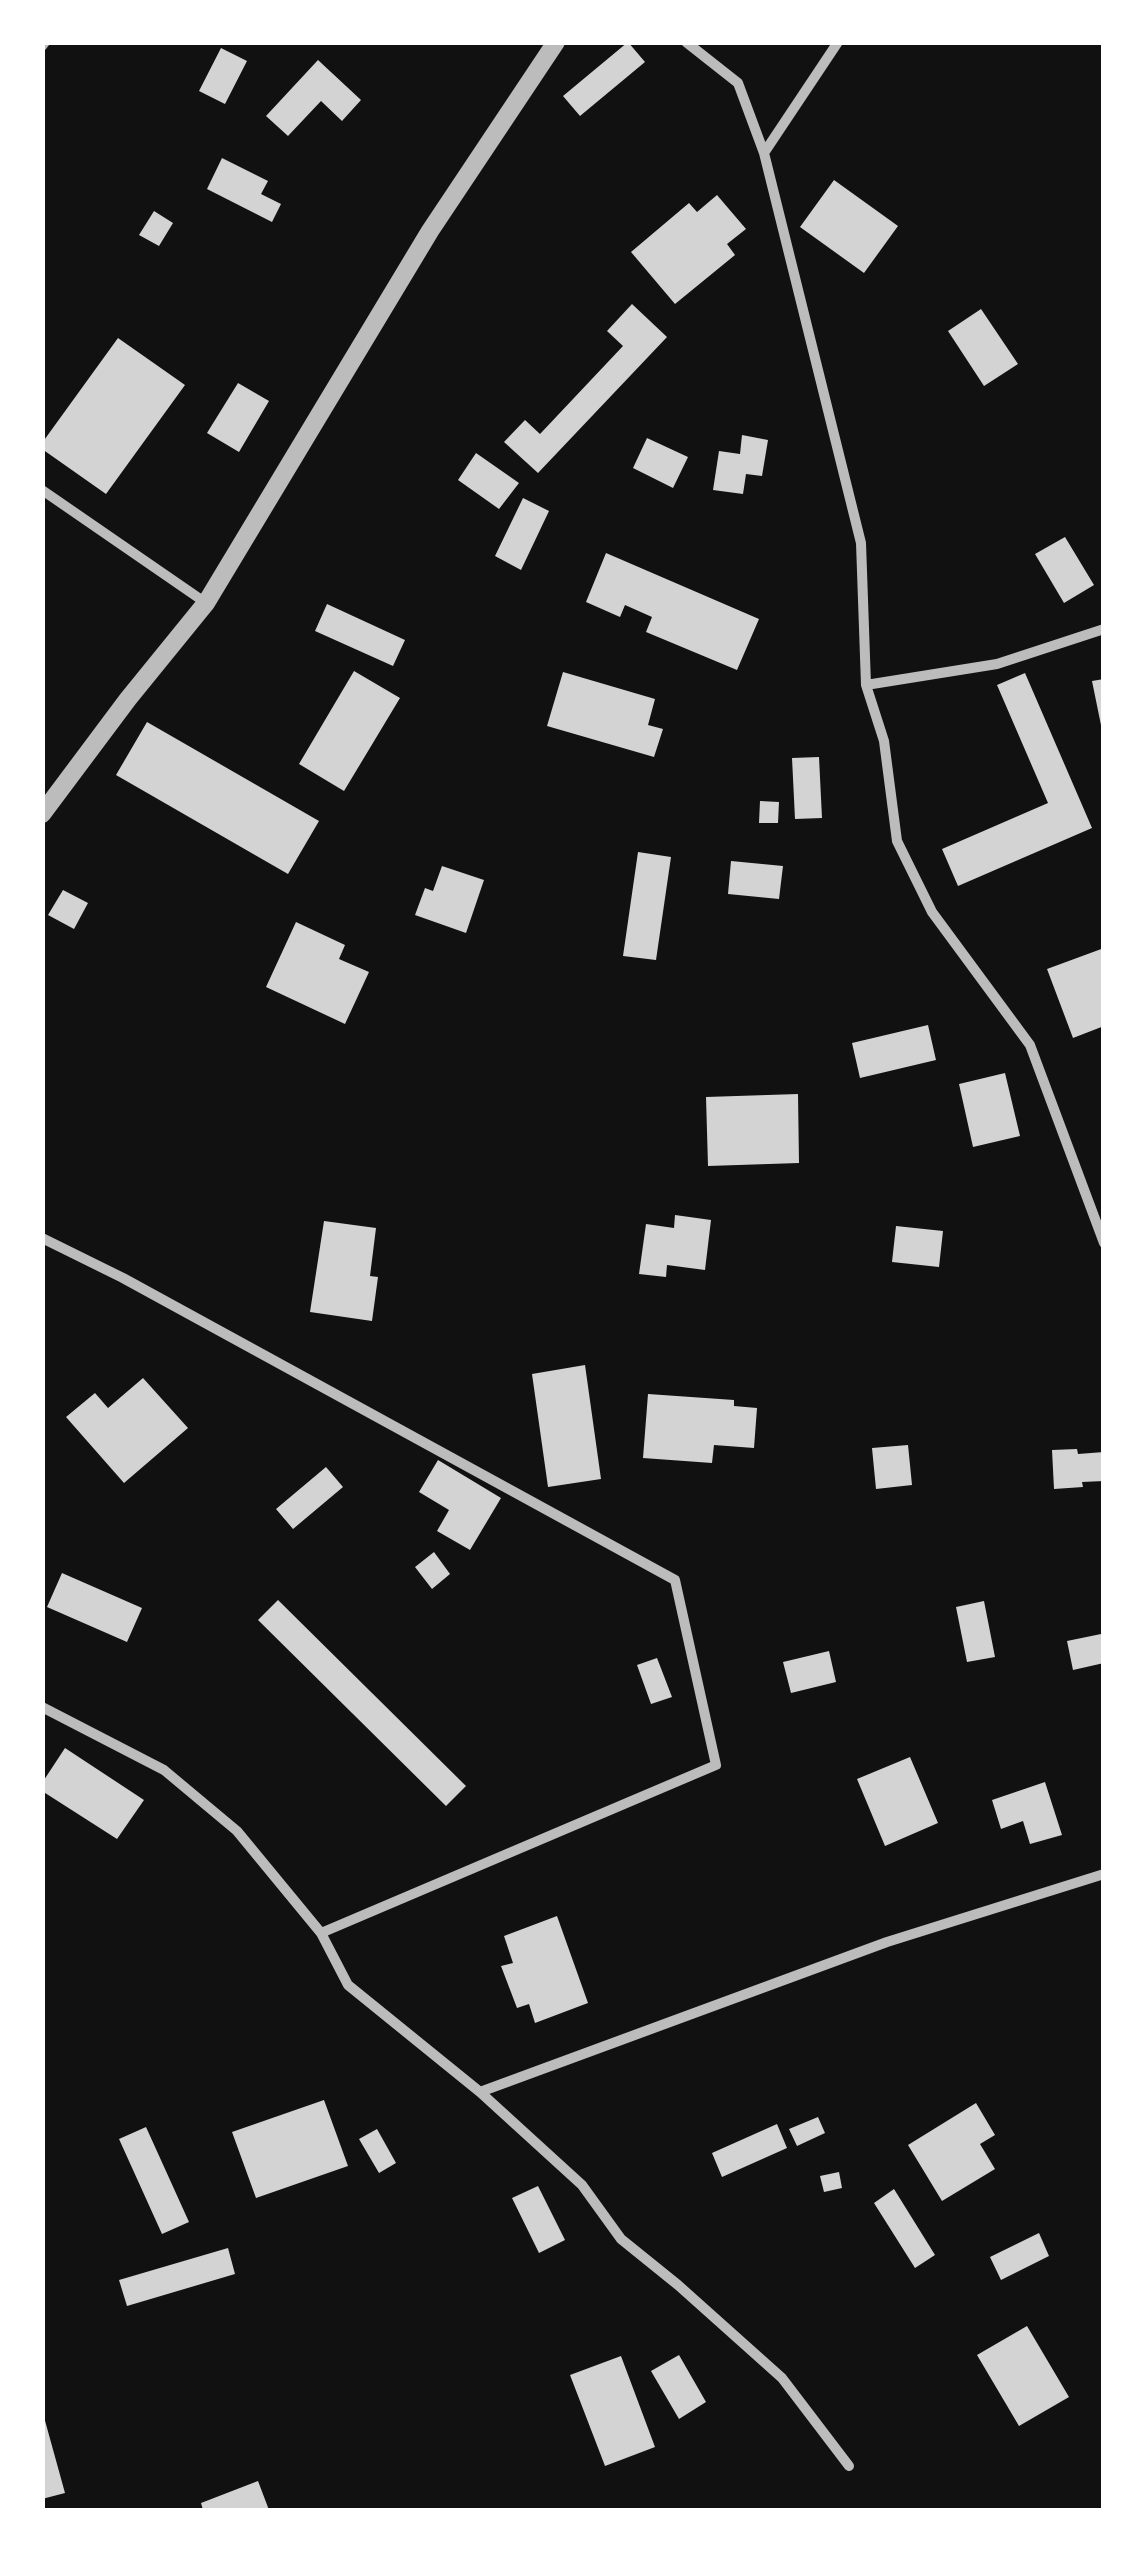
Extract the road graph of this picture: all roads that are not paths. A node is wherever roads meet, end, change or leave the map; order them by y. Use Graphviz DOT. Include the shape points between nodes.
graph roads {
  1 [pos="556,42"];
  2 [pos="686,42"];
  3 [pos="838,42"];
  4 [pos="764,154"];
  5 [pos="42,490"];
  6 [pos="206,602"];
  7 [pos="1104,630"];
  8 [pos="866,685"];
  9 [pos="42,814"];
  10 [pos="42,1238"];
  11 [pos="1104,1244"];
  12 [pos="42,1707"];
  13 [pos="1104,1874"];
  14 [pos="321,1934"];
  15 [pos="480,2092"];
  16 [pos="849,2466"];
  1 -- 6 [label="street" via="430,231"];
  2 -- 4 [label="street" via="738,84"];
  3 -- 4 [label="street"];
  4 -- 8 [label="street" via="862,543"];
  5 -- 6 [label="street"];
  6 -- 9 [label="street"];
  7 -- 8 [label="street" via="998,664"];
  8 -- 11 [label="street" via="884,741 898,841 932,912 1030,1045"];
  10 -- 14 [label="street" via="675,1580 716,1765"];
  12 -- 14 [label="street" via="164,1770 237,1831"];
  13 -- 15 [label="street" via="887,1942"];
  14 -- 15 [label="street" via="348,1985"];
  15 -- 16 [label="street" via="582,2185 621,2239 782,2378"];
}
